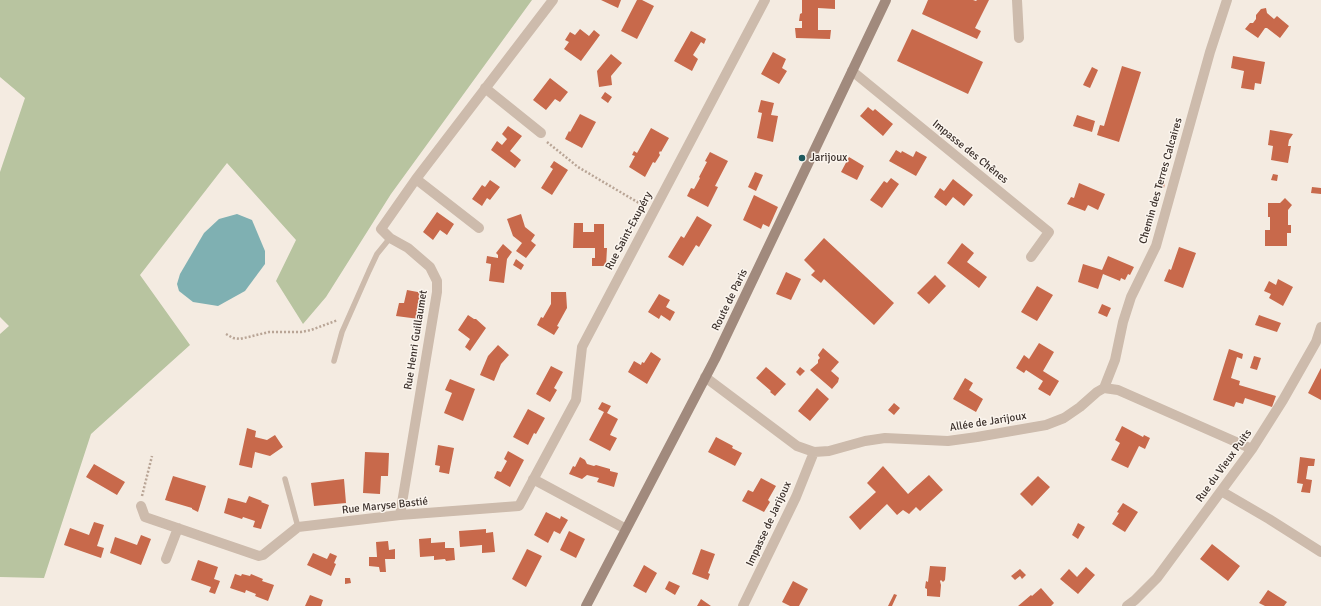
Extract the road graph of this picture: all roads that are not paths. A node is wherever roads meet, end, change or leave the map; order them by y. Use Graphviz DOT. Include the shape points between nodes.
graph roads {
  1 [pos="553,0"];
  2 [pos="765,0"];
  3 [pos="886,0"];
  4 [pos="1017,0"];
  5 [pos="1227,0"];
  6 [pos="1019,38"];
  7 [pos="852,71"];
  8 [pos="485,88"];
  9 [pos="541,133"];
  10 [pos="416,179"];
  11 [pos="479,228"];
  12 [pos="390,238"];
  13 [pos="1031,256"];
  14 [pos="1321,327"];
  15 [pos="334,361"];
  16 [pos="705,377"];
  17 [pos="1104,388"];
  18 [pos="1252,449"];
  19 [pos="814,452"];
  20 [pos="285,479"];
  21 [pos="534,479"];
  22 [pos="1221,491"];
  23 [pos="141,506"];
  24 [pos="400,515"];
  25 [pos="298,527"];
  26 [pos="178,528"];
  27 [pos="626,528"];
  28 [pos="1321,552"];
  29 [pos="166,559"];
  30 [pos="586,606"];
  31 [pos="743,606"];
  32 [pos="1127,606"];
  1 -- 8 [label="street"];
  2 -- 21 [label="street, Rue Saint-Exupéry" via="582,346 576,400"];
  3 -- 7 [label="main road, Route de Paris"];
  4 -- 6 [label="street"];
  5 -- 17 [label="street, Chemin des Terres Calcaires" via="1156,246 1131,297 1115,360"];
  7 -- 13 [label="street, Impasse des Chênes" via="1049,232"];
  7 -- 16 [label="main road, Route de Paris"];
  8 -- 9 [label="street"];
  8 -- 10 [label="street"];
  10 -- 11 [label="street"];
  10 -- 12 [label="street" via="381,229"];
  12 -- 15 [label="lane" via="377,254 342,332"];
  12 -- 24 [label="street, Rue Henri Guillaumet" via="408,248 430,267 437,281"];
  14 -- 18 [label="street, Rue du Vieux Puits" via="1316,342"];
  16 -- 19 [label="street, Allée de Jarijoux" via="797,446"];
  16 -- 27 [label="main road, Route de Paris"];
  17 -- 18 [label="street" via="1118,390"];
  17 -- 19 [label="street, Allée de Jarijoux" via="1064,418 1046,425 948,441 885,438"];
  18 -- 22 [label="street, Rue du Vieux Puits"];
  19 -- 31 [label="street, Impasse de Jarijoux" via="796,497"];
  20 -- 25 [label="lane"];
  21 -- 24 [label="street, Rue Maryse Bastié" via="519,506"];
  21 -- 27 [label="street"];
  22 -- 28 [label="street"];
  22 -- 32 [label="street, Rue du Vieux Puits" via="1157,578"];
  23 -- 26 [label="street" via="145,518"];
  24 -- 25 [label="street, Rue Maryse Bastié"];
  25 -- 26 [label="street" via="263,555 258,556"];
  26 -- 29 [label="street"];
  27 -- 30 [label="main road, Route de Paris"];
}
